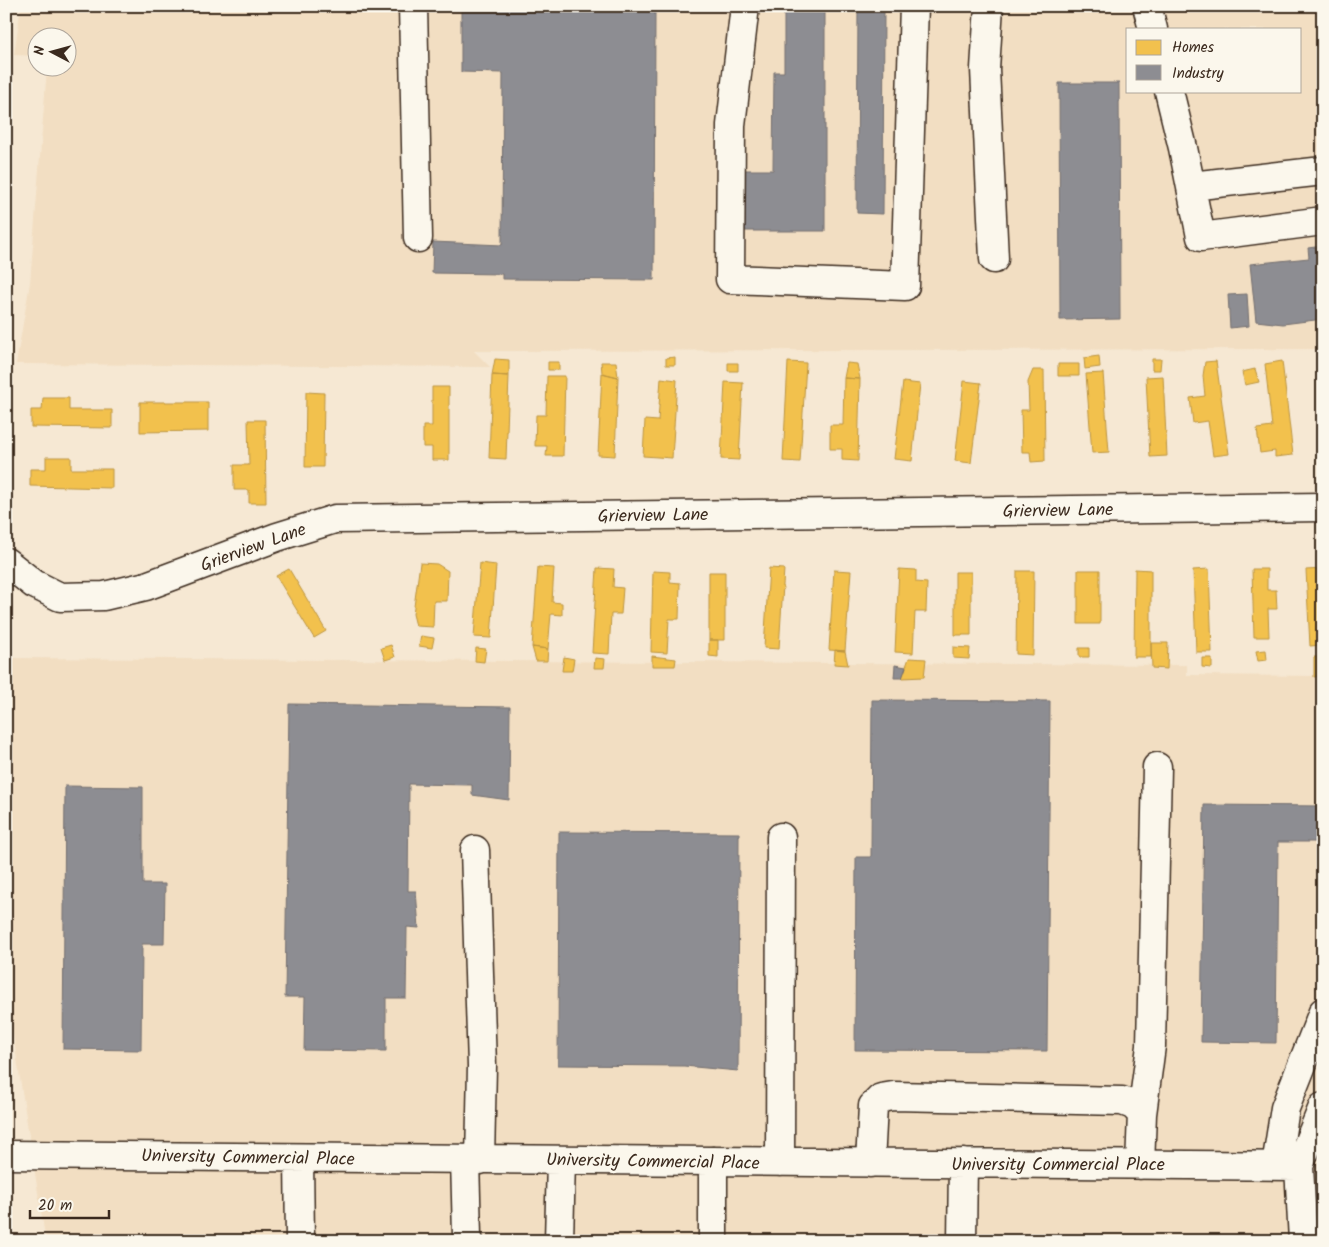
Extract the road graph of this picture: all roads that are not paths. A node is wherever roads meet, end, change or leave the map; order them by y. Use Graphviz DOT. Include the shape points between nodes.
graph roads {
  1 [pos="413,6"];
  2 [pos="745,6"];
  3 [pos="914,6"];
  4 [pos="988,6"];
  5 [pos="1147,6"];
  6 [pos="1153,28"];
  7 [pos="1169,92"];
  8 [pos="1323,171"];
  9 [pos="1191,186"];
  10 [pos="1323,220"];
  11 [pos="418,238"];
  12 [pos="994,259"];
  13 [pos="1323,507"];
  14 [pos="6,562"];
  15 [pos="1157,767"];
  16 [pos="781,837"];
  17 [pos="474,850"];
  18 [pos="1323,1012"];
  19 [pos="1322,1110"];
  20 [pos="1142,1114"];
  21 [pos="6,1155"];
  22 [pos="298,1158"];
  23 [pos="472,1159"];
  24 [pos="561,1160"];
  25 [pos="713,1162"];
  26 [pos="780,1162"];
  27 [pos="870,1163"];
  28 [pos="963,1163"];
  29 [pos="1140,1165"];
  30 [pos="1288,1166"];
  31 [pos="300,1241"];
  32 [pos="469,1241"];
  33 [pos="559,1241"];
  34 [pos="713,1241"];
  35 [pos="962,1241"];
  36 [pos="1303,1241"];
  1 -- 11 [label="street"];
  2 -- 3 [label="street" via="730,125 730,279 905,286"];
  4 -- 12 [label="street" via="985,69"];
  5 -- 6 [label="street"];
  7 -- 9 [label="street"];
  8 -- 9 [label="street"];
  9 -- 10 [label="street" via="1201,237"];
  13 -- 14 [label="street, Grierview Lane" via="335,518 146,586 104,596 60,597 34,584"];
  15 -- 20 [label="street" via="1151,1046"];
  16 -- 26 [label="street"];
  17 -- 23 [label="street" via="482,1066"];
  18 -- 30 [label="street" via="1285,1108"];
  19 -- 30 [label="street"];
  20 -- 27 [label="street" via="1133,1105 1122,1101 892,1096 882,1098 873,1106"];
  20 -- 29 [label="street"];
  21 -- 22 [label="street, University Commercial Place"];
  22 -- 23 [label="street, University Commercial Place"];
  22 -- 31 [label="street"];
  23 -- 24 [label="street, University Commercial Place"];
  23 -- 32 [label="street"];
  24 -- 25 [label="street, University Commercial Place"];
  24 -- 33 [label="street"];
  25 -- 26 [label="street, University Commercial Place"];
  25 -- 34 [label="street"];
  26 -- 27 [label="street, University Commercial Place"];
  27 -- 28 [label="street, University Commercial Place"];
  28 -- 29 [label="street, University Commercial Place"];
  28 -- 35 [label="street"];
  29 -- 30 [label="street, University Commercial Place"];
  30 -- 36 [label="street"];
}
